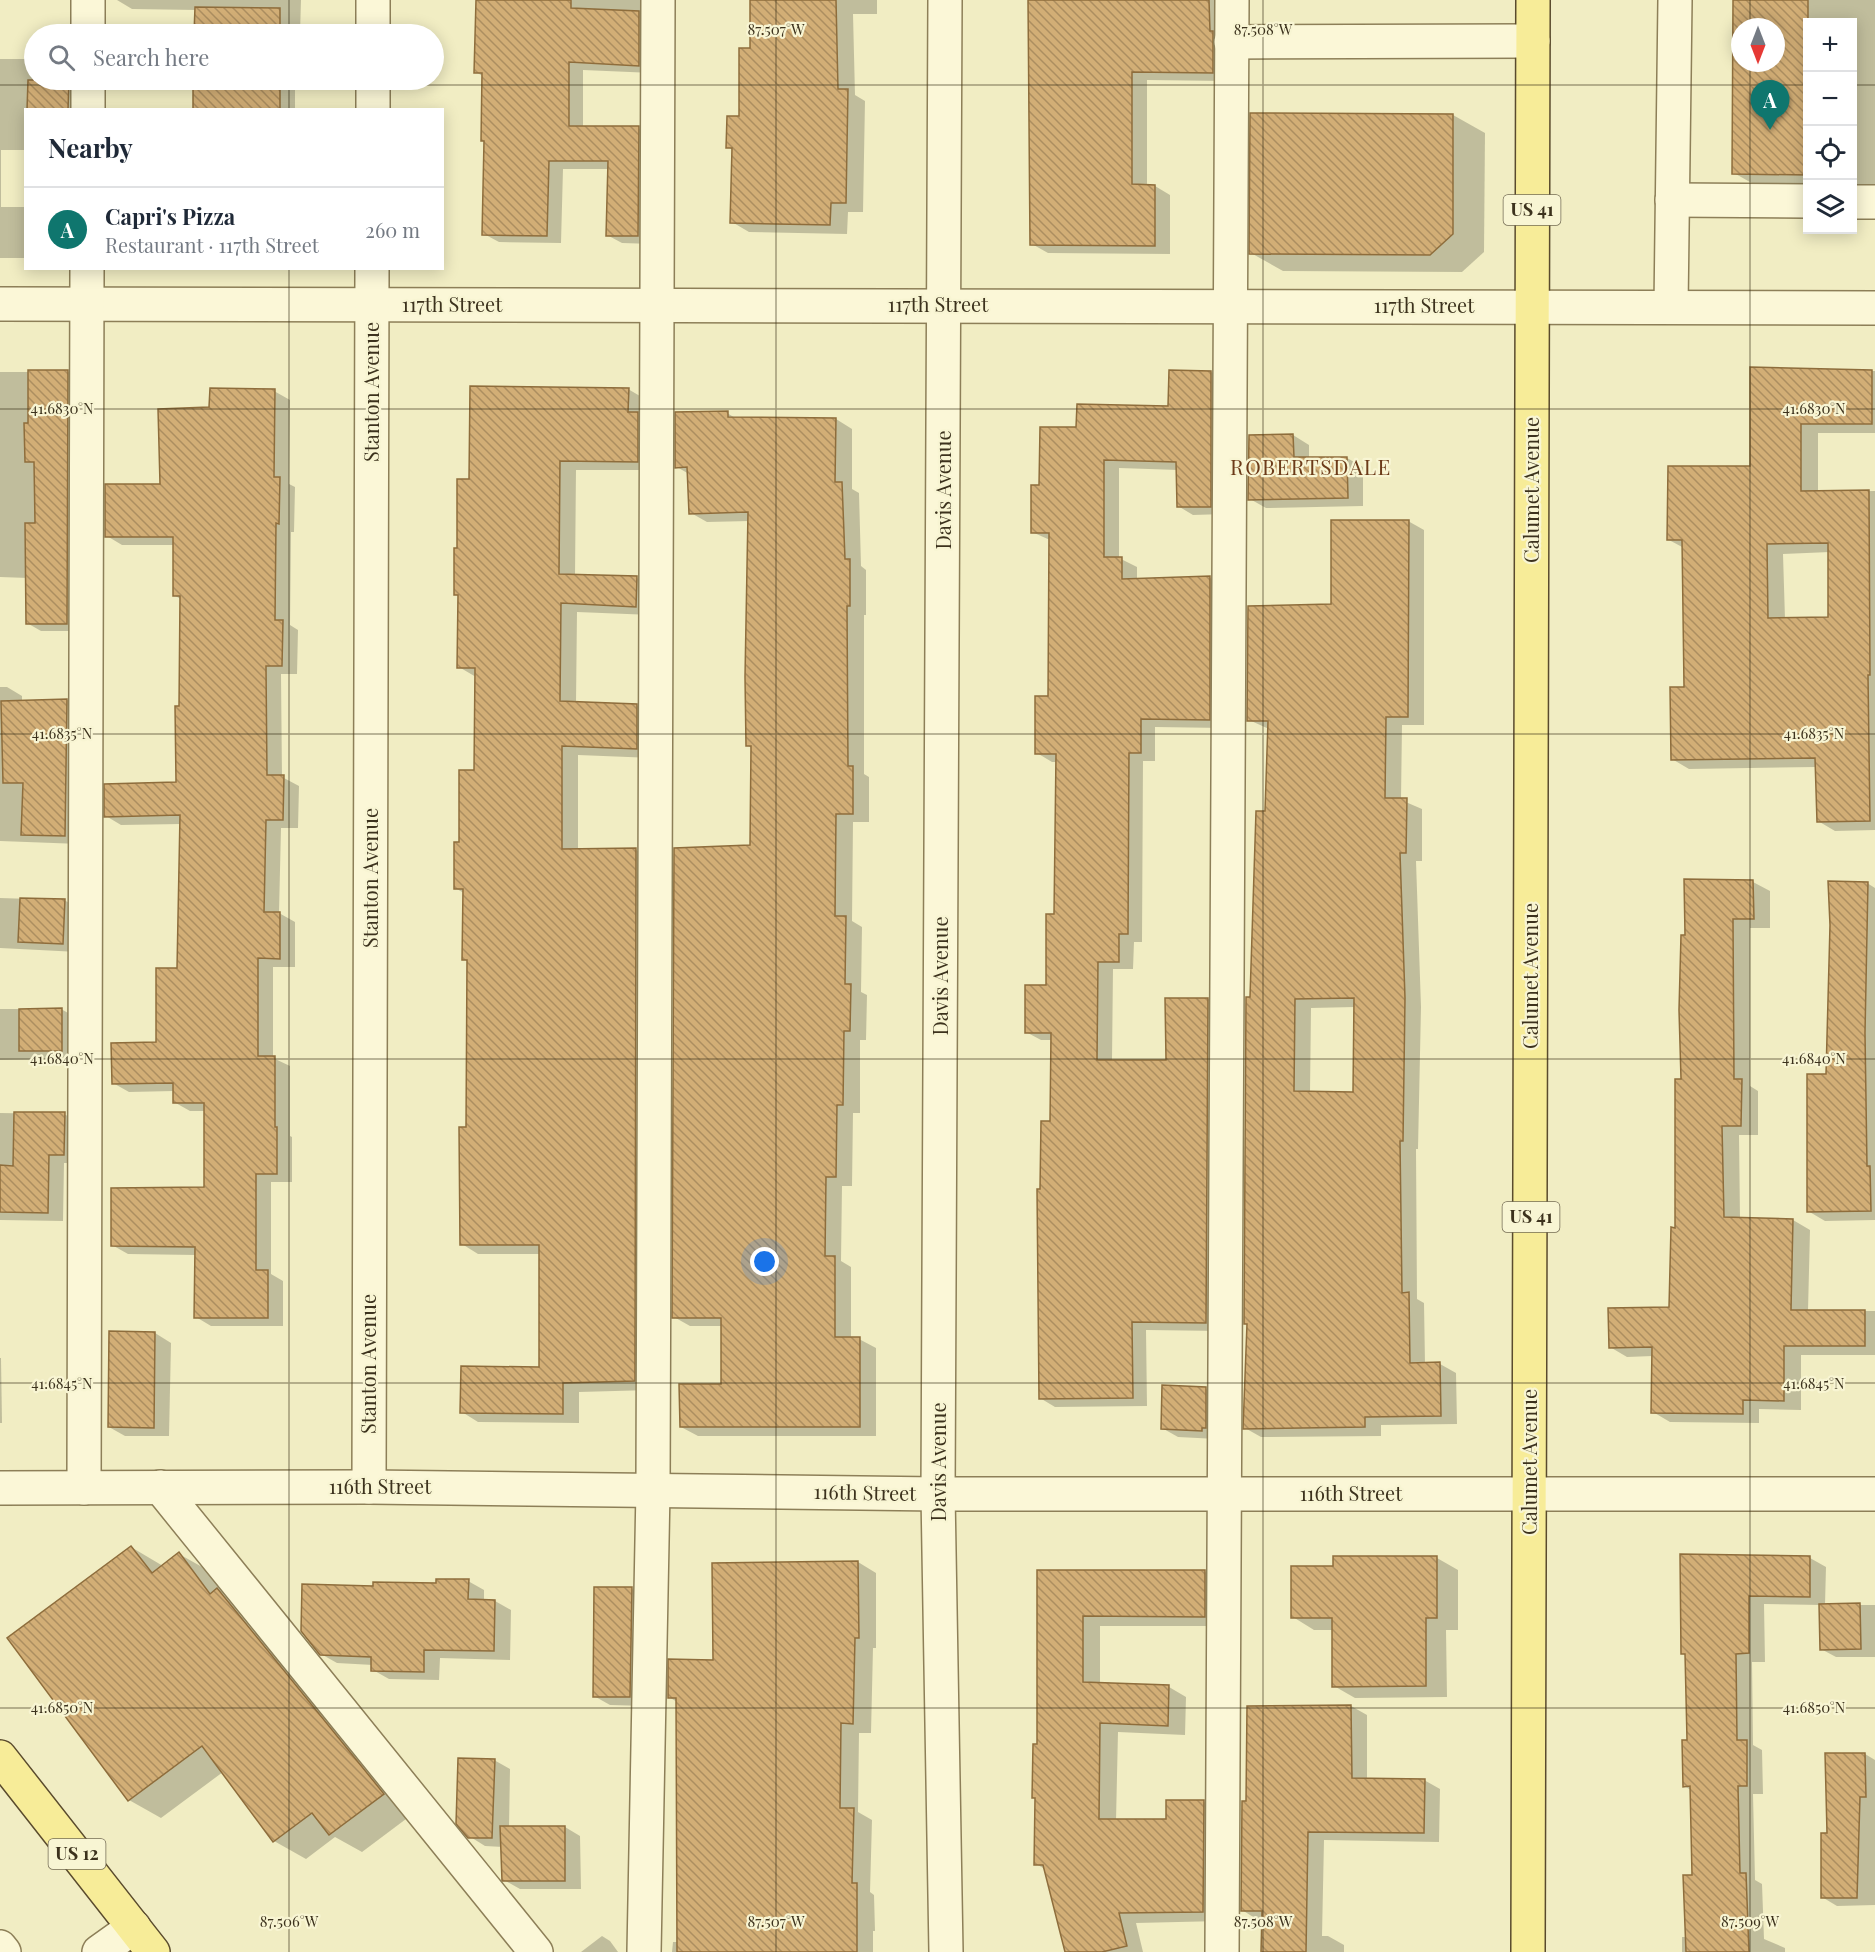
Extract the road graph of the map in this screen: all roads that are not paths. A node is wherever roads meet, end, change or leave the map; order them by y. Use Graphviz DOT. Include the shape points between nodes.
graph roads {
  1 [pos="88,0"];
  2 [pos="373,0"];
  3 [pos="658,0"];
  4 [pos="945,0"];
  5 [pos="1232,0"];
  6 [pos="1533,0"];
  7 [pos="1675,0"];
  8 [pos="88,24"];
  9 [pos="373,24"];
  10 [pos="1533,41"];
  11 [pos="1231,42"];
  12 [pos="88,90"];
  13 [pos="373,90"];
  14 [pos="87,108"];
  15 [pos="373,108"];
  16 [pos="1672,200"];
  17 [pos="1803,201"];
  18 [pos="1857,202"];
  19 [pos="1875,202"];
  20 [pos="87,270"];
  21 [pos="372,270"];
  22 [pos="0,304"];
  23 [pos="86,305"];
  24 [pos="372,305"];
  25 [pos="657,305"];
  26 [pos="945,305"];
  27 [pos="1230,305"];
  28 [pos="1532,306"];
  29 [pos="1671,307"];
  30 [pos="1875,309"];
  31 [pos="369,1486"];
  32 [pos="160,1487"];
  33 [pos="0,1488"];
  34 [pos="84,1488"];
  35 [pos="653,1490"];
  36 [pos="938,1494"];
  37 [pos="1224,1494"];
  38 [pos="1530,1494"];
  39 [pos="1875,1494"];
  40 [pos="6,1776"];
  41 [pos="134,1927"];
  42 [pos="0,1947"];
  43 [pos="4,1952"];
  44 [pos="99,1952"];
  45 [pos="153,1952"];
  46 [pos="536,1952"];
  47 [pos="644,1952"];
  48 [pos="946,1952"];
  49 [pos="1222,1952"];
  50 [pos="1528,1952"];
  1 -- 8 [label="street"];
  2 -- 9 [label="street"];
  3 -- 25 [label="street"];
  4 -- 26 [label="street, Davis Avenue"];
  5 -- 11 [label="street"];
  6 -- 10 [label="main road, Calumet Avenue / US 41"];
  7 -- 16 [label="street"];
  10 -- 11 [label="street"];
  10 -- 28 [label="main road, Calumet Avenue / US 41"];
  11 -- 27 [label="street"];
  12 -- 14 [label="street"];
  13 -- 15 [label="street"];
  16 -- 17 [label="street"];
  16 -- 29 [label="street"];
  18 -- 19 [label="street"];
  20 -- 23 [label="street"];
  21 -- 24 [label="street, Stanton Avenue"];
  22 -- 23 [label="street, 117th Street"];
  23 -- 24 [label="street, 117th Street"];
  23 -- 34 [label="street"];
  24 -- 25 [label="street, 117th Street"];
  24 -- 31 [label="street, Stanton Avenue"];
  25 -- 26 [label="street, 117th Street"];
  25 -- 35 [label="street"];
  26 -- 27 [label="street, 117th Street"];
  26 -- 36 [label="street, Davis Avenue"];
  27 -- 28 [label="street, 117th Street"];
  27 -- 37 [label="street"];
  28 -- 29 [label="street, 117th Street"];
  28 -- 38 [label="main road, Calumet Avenue / US 41"];
  29 -- 30 [label="street, 117th Street"];
  31 -- 32 [label="street, 116th Street"];
  31 -- 35 [label="street, 116th Street"];
  32 -- 34 [label="street, 116th Street"];
  32 -- 46 [label="street"];
  33 -- 34 [label="street, 116th Street"];
  35 -- 36 [label="street, 116th Street"];
  35 -- 47 [label="street"];
  36 -- 37 [label="street, 116th Street"];
  36 -- 48 [label="street, Davis Avenue"];
  37 -- 38 [label="street, 116th Street"];
  37 -- 49 [label="street"];
  38 -- 39 [label="street, 116th Street"];
  38 -- 50 [label="main road, Calumet Avenue / US 41"];
  40 -- 41 [label="main road, US 12"];
  41 -- 44 [label="street"];
  41 -- 45 [label="main road, US 12"];
  42 -- 43 [label="street"];
}
